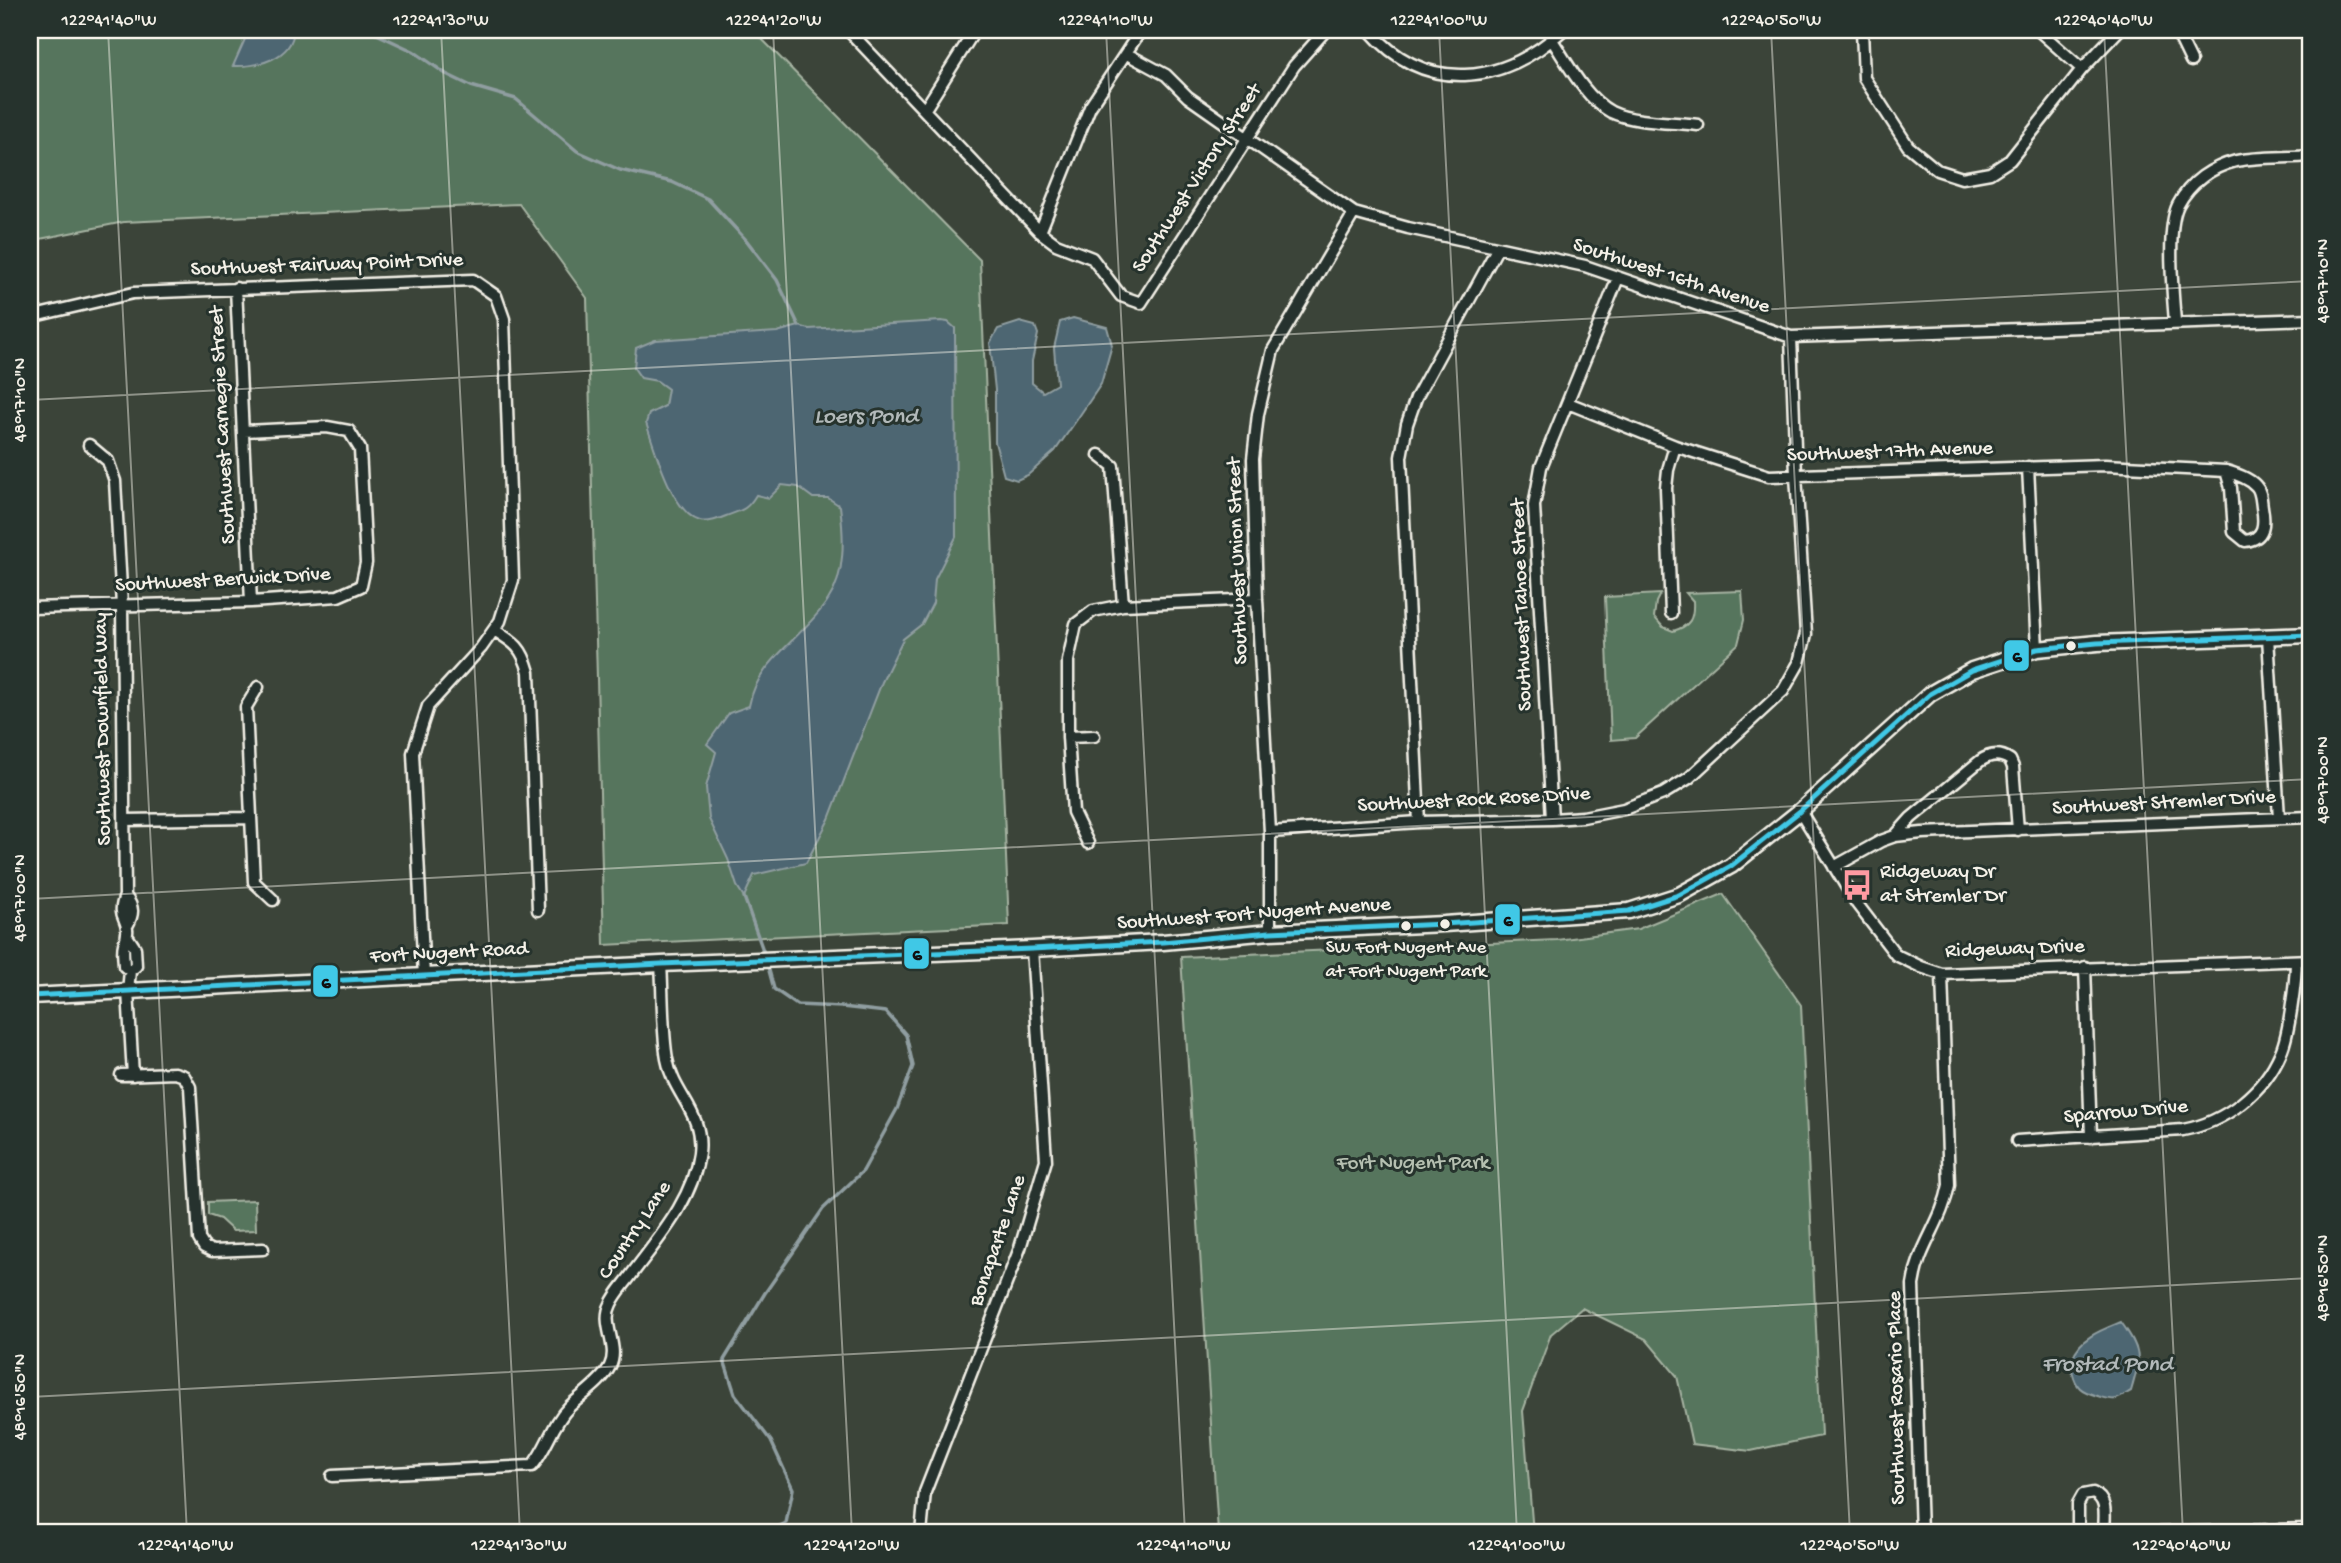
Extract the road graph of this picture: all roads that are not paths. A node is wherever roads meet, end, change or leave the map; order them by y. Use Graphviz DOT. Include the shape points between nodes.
graph roads {
  1 [pos="848,30"];
  2 [pos="975,30"];
  3 [pos="1141,30"];
  4 [pos="1326,30"];
  5 [pos="1368,30"];
  6 [pos="1563,30"];
  7 [pos="1862,30"];
  8 [pos="2038,30"];
  9 [pos="2119,30"];
  10 [pos="2176,30"];
  11 [pos="1552,40"];
  12 [pos="1127,54"];
  13 [pos="2191,61"];
  14 [pos="2082,69"];
  15 [pos="925,110"];
  16 [pos="1698,125"];
  17 [pos="1248,137"];
  18 [pos="2311,156"];
  19 [pos="1354,213"];
  20 [pos="1041,232"];
  21 [pos="1497,249"];
  22 [pos="1618,278"];
  23 [pos="236,288"];
  24 [pos="30,317"];
  25 [pos="2311,318"];
  26 [pos="2175,323"];
  27 [pos="1791,337"];
  28 [pos="1568,403"];
  29 [pos="244,431"];
  30 [pos="89,445"];
  31 [pos="1675,446"];
  32 [pos="1099,455"];
  33 [pos="2028,467"];
  34 [pos="2226,471"];
  35 [pos="1797,475"];
  36 [pos="1257,599"];
  37 [pos="251,602"];
  38 [pos="1123,605"];
  39 [pos="122,606"];
  40 [pos="30,608"];
  41 [pos="1671,613"];
  42 [pos="494,630"];
  43 [pos="2311,635"];
  44 [pos="2267,637"];
  45 [pos="2037,649"];
  46 [pos="258,687"];
  47 [pos="1094,736"];
  48 [pos="1068,737"];
  49 [pos="1800,811"];
  50 [pos="2311,817"];
  51 [pos="251,818"];
  52 [pos="2279,818"];
  53 [pos="1552,819"];
  54 [pos="126,820"];
  55 [pos="1419,822"];
  56 [pos="2018,830"];
  57 [pos="1270,832"];
  58 [pos="1895,836"];
  59 [pos="1088,843"];
  60 [pos="1834,867"];
  61 [pos="273,900"];
  62 [pos="538,910"];
  63 [pos="1270,932"];
  64 [pos="1032,949"];
  65 [pos="2311,960"];
  66 [pos="2296,961"];
  67 [pos="661,964"];
  68 [pos="2085,967"];
  69 [pos="1942,974"];
  70 [pos="424,977"];
  71 [pos="128,991"];
  72 [pos="30,996"];
  73 [pos="133,1075"];
  74 [pos="121,1076"];
  75 [pos="2091,1137"];
  76 [pos="2017,1141"];
  77 [pos="263,1249"];
  78 [pos="332,1476"];
  79 [pos="2311,1529"];
  80 [pos="921,1533"];
  81 [pos="1920,1533"];
  82 [pos="2078,1533"];
  83 [pos="2104,1533"];
  84 [pos="2160,1533"];
  1 -- 15 [label="street"];
  2 -- 15 [label="street"];
  3 -- 12 [label="street"];
  4 -- 17 [label="street, Southwest Victory Street" via="1294,66"];
  5 -- 11 [label="street" via="1415,67 1441,75 1469,76 1501,69"];
  6 -- 11 [label="street"];
  7 -- 14 [label="street" via="1864,78 1908,146 1937,170 1962,178 1990,173 2010,160"];
  8 -- 14 [label="street"];
  9 -- 14 [label="street"];
  10 -- 13 [label="street"];
  11 -- 16 [label="street" via="1591,96 1612,112"];
  12 -- 17 [label="street, Southwest 16th Avenue" via="1166,75 1188,97"];
  12 -- 20 [label="street" via="1090,107"];
  15 -- 20 [label="street"];
  17 -- 19 [label="street, Southwest 16th Avenue"];
  17 -- 20 [label="street, Southwest Victory Street" via="1141,303 1121,296 1092,258 1056,244"];
  18 -- 26 [label="street" via="2239,160 2197,180 2177,206 2174,225"];
  19 -- 21 [label="street, Southwest 16th Avenue"];
  19 -- 36 [label="street, Southwest Union Street" via="1273,350 1253,459"];
  21 -- 22 [label="street, Southwest 16th Avenue" via="1585,266"];
  21 -- 55 [label="street" via="1416,398 1401,457"];
  22 -- 27 [label="street, Southwest 16th Avenue"];
  22 -- 28 [label="street, Southwest Tahoe Street"];
  23 -- 24 [label="street, Southwest Fairway Point Drive" via="133,293"];
  23 -- 29 [label="street, Southwest Carnegie Street"];
  23 -- 42 [label="street, Southwest Fairway Point Drive" via="473,280 496,296 504,319 513,580"];
  25 -- 26 [label="street, Southwest 16th Avenue"];
  26 -- 27 [label="street, Southwest 16th Avenue"];
  27 -- 35 [label="street, Southwest Rock Rose Drive"];
  28 -- 31 [label="street, Southwest 17th Avenue"];
  28 -- 53 [label="street, Southwest Tahoe Street" via="1541,467 1534,506"];
  29 -- 37 [label="street, Southwest Carnegie Street"];
  29 -- 37 [label="street, Southwest Berwick Drive" via="327,427 349,431 360,449 366,563 361,586 338,597"];
  30 -- 39 [label="street, Southwest Downfield Way" via="107,461 115,481"];
  31 -- 35 [label="street, Southwest 17th Avenue" via="1769,476"];
  31 -- 41 [label="street" via="1666,488"];
  32 -- 38 [label="street" via="1113,466"];
  33 -- 34 [label="street, Southwest 17th Avenue" via="2105,465"];
  33 -- 35 [label="street, Southwest 17th Avenue"];
  33 -- 45 [label="street"];
  34 -- 34 [label="street, Southwest 17th Avenue" via="2234,532 2250,540 2262,532 2265,523 2260,493 2246,479"];
  35 -- 53 [label="street, Southwest Rock Rose Drive" via="1807,634 1799,663 1783,691 1689,778 1663,794 1624,809"];
  36 -- 38 [label="street"];
  36 -- 57 [label="street, Southwest Union Street"];
  37 -- 39 [label="street, Southwest Berwick Drive"];
  38 -- 48 [label="street" via="1093,611 1076,624 1068,661"];
  39 -- 40 [label="street, Southwest Berwick Drive"];
  39 -- 54 [label="street, Southwest Downfield Way"];
  42 -- 62 [label="street" via="517,644 529,672"];
  42 -- 70 [label="street, Southwest Fairway Point Drive" via="428,706 413,753"];
  43 -- 44 [label="street, Southwest Fort Nugent Avenue"];
  44 -- 45 [label="street, Southwest Fort Nugent Avenue"];
  44 -- 52 [label="street"];
  45 -- 49 [label="street, Southwest Fort Nugent Avenue" via="1972,670 1930,695"];
  46 -- 51 [label="street" via="246,707"];
  47 -- 48 [label="street"];
  48 -- 59 [label="street" via="1073,812"];
  49 -- 60 [label="street, Ridgeway Drive"];
  49 -- 63 [label="street, Southwest Fort Nugent Avenue" via="1731,866 1679,895 1629,911"];
  50 -- 52 [label="street, Southwest Stremler Drive"];
  51 -- 54 [label="street"];
  51 -- 61 [label="street" via="254,881"];
  52 -- 56 [label="street, Southwest Stremler Drive"];
  53 -- 55 [label="street, Southwest Rock Rose Drive"];
  54 -- 71 [label="street, Southwest Downfield Way" via="125,896 132,904 133,916 127,931 135,948 136,966 130,971"];
  55 -- 57 [label="street, Southwest Rock Rose Drive"];
  56 -- 58 [label="street, Southwest Stremler Drive"];
  56 -- 58 [label="street, Southwest Stremler Drive" via="2013,767 2010,760 1995,755 1970,769"];
  57 -- 63 [label="street, Southwest Union Street"];
  58 -- 60 [label="street, Southwest Stremler Drive"];
  60 -- 69 [label="street, Ridgeway Drive" via="1896,955"];
  63 -- 64 [label="street, Southwest Fort Nugent Avenue"];
  64 -- 67 [label="street, Southwest Fort Nugent Avenue"];
  64 -- 80 [label="street, Bonaparte Lane" via="1046,1160 1020,1248 925,1492"];
  65 -- 66 [label="street, Ridgeway Drive"];
  66 -- 68 [label="street, Ridgeway Drive"];
  66 -- 75 [label="street, Sparrow Drive" via="2282,1050 2263,1083 2240,1105 2194,1128"];
  67 -- 70 [label="street, Fort Nugent Road"];
  67 -- 78 [label="street, Country Lane" via="667,1060 699,1131 699,1155 680,1208 609,1305 610,1367 568,1408 532,1466"];
  68 -- 69 [label="street, Ridgeway Drive"];
  68 -- 75 [label="street"];
  69 -- 81 [label="street, Southwest Rosario Place" via="1949,1185 1942,1213 1919,1257 1913,1285"];
  70 -- 71 [label="street, Fort Nugent Road"];
  71 -- 72 [label="street, Fort Nugent Road"];
  71 -- 73 [label="street, Southwest Downfield Way"];
  73 -- 74 [label="street"];
  73 -- 77 [label="street" via="175,1073 189,1082 198,1236 204,1247 212,1251"];
  75 -- 76 [label="street, Sparrow Drive"];
  79 -- 84 [label="street"];
  82 -- 83 [label="street" via="2078,1504 2083,1495 2093,1493 2104,1503"];
}
